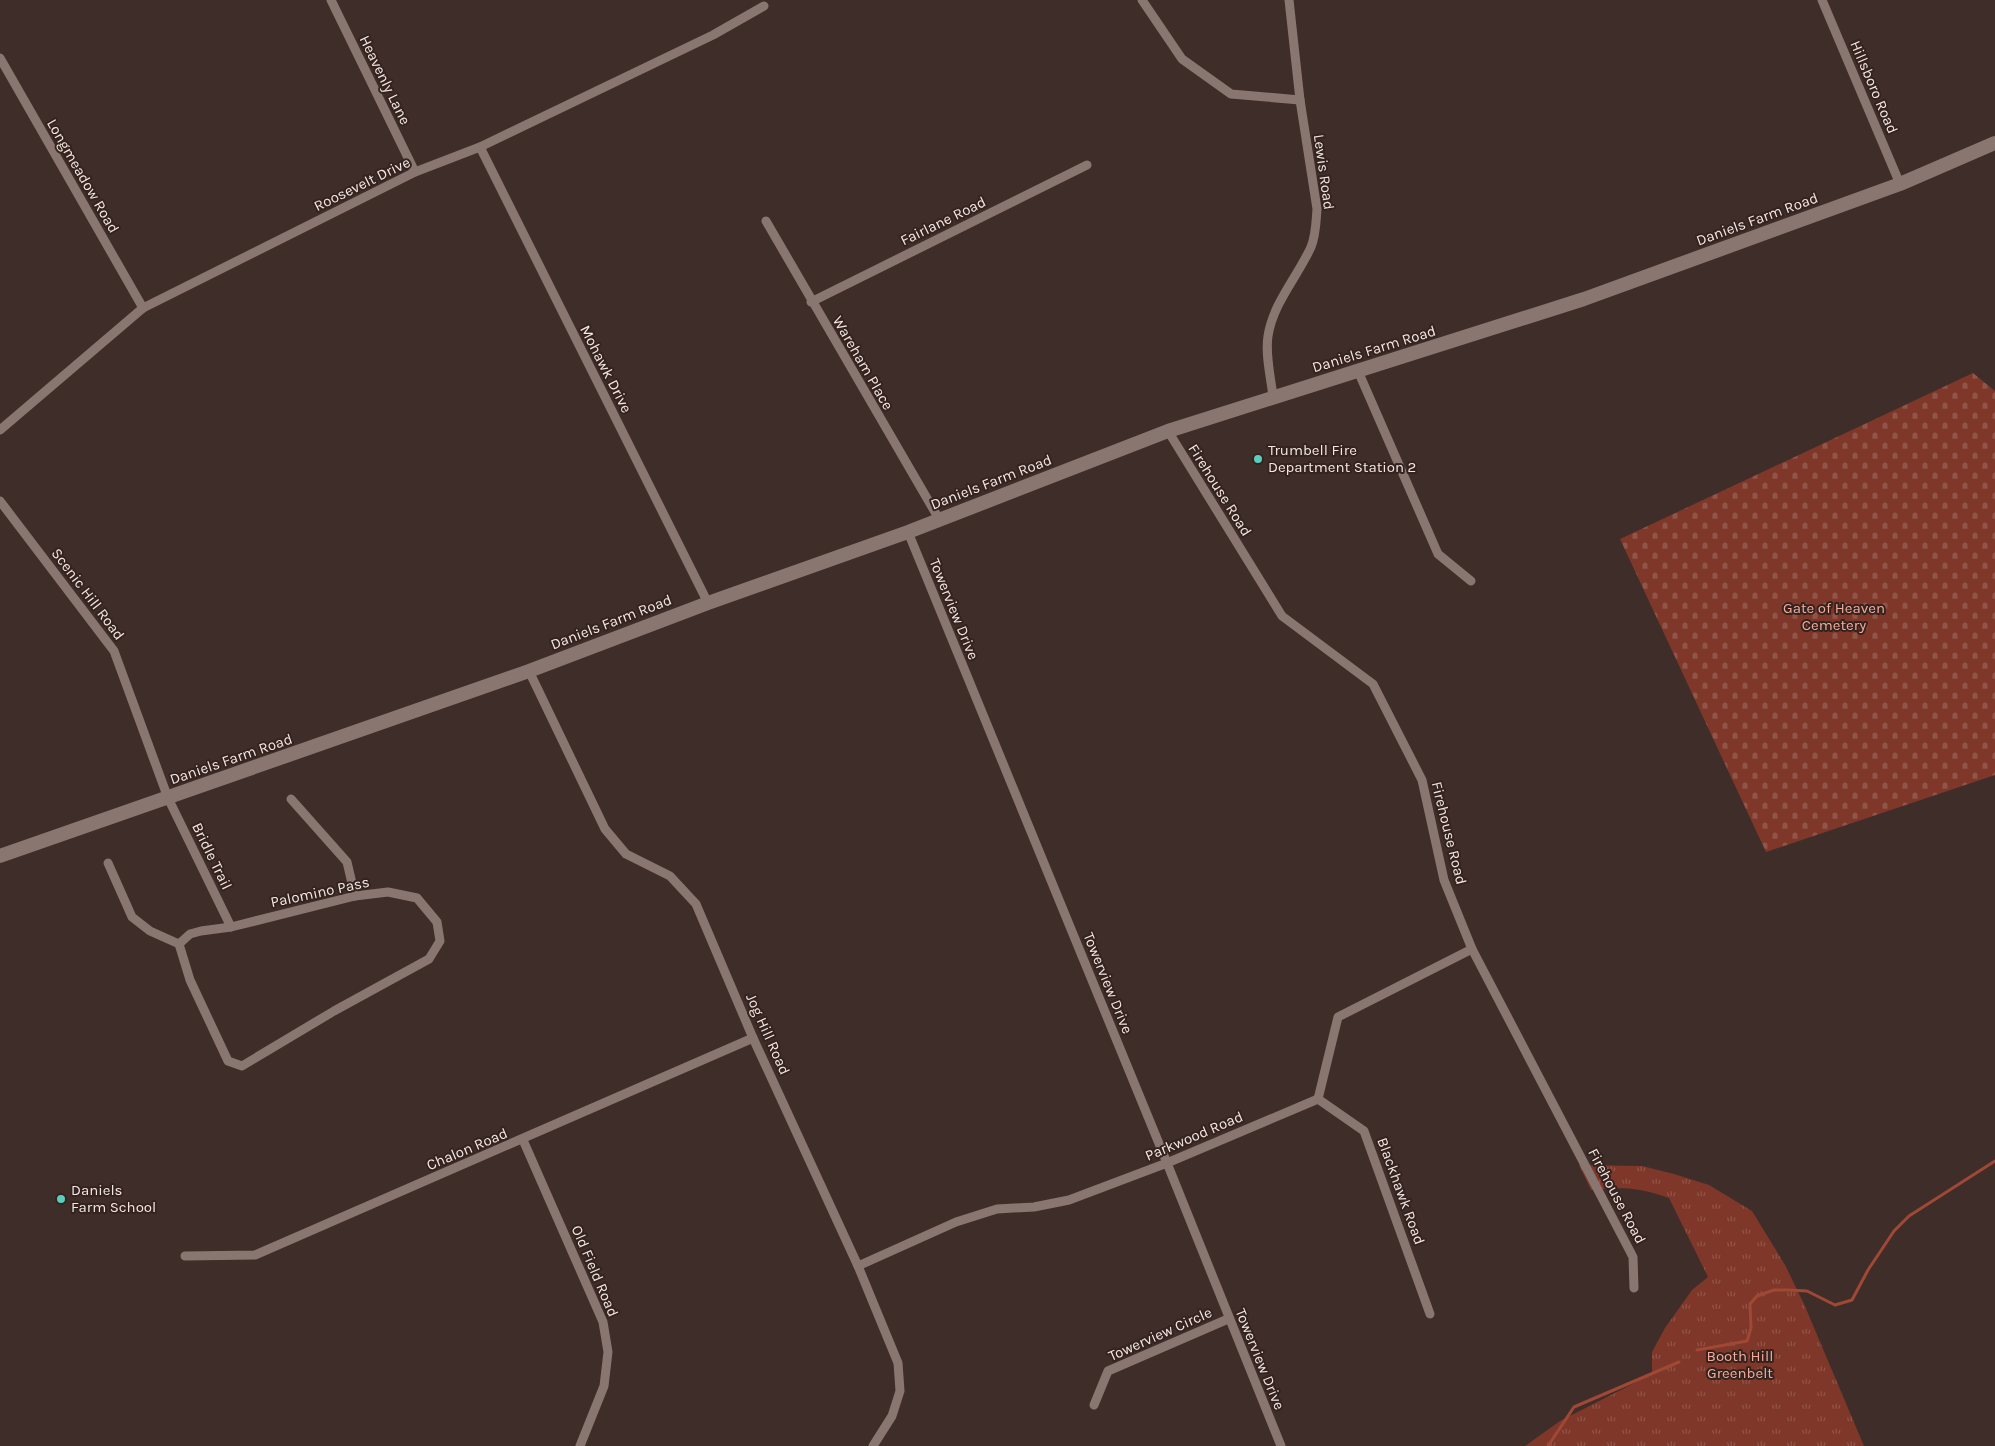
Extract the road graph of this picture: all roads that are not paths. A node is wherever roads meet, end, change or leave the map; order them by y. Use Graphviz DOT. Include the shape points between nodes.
graph roads {
  1 [pos="331,0"];
  2 [pos="1142,0"];
  3 [pos="1289,0"];
  4 [pos="1822,0"];
  5 [pos="764,6"];
  6 [pos="0,58"];
  7 [pos="1300,100"];
  8 [pos="1995,143"];
  9 [pos="480,148"];
  10 [pos="1087,165"];
  11 [pos="415,172"];
  12 [pos="1900,184"];
  13 [pos="766,221"];
  14 [pos="812,302"];
  15 [pos="143,308"];
  16 [pos="1358,371"];
  17 [pos="1273,397"];
  18 [pos="0,430"];
  19 [pos="1168,431"];
  20 [pos="0,500"];
  21 [pos="939,519"];
  22 [pos="908,532"];
  23 [pos="1471,582"];
  24 [pos="708,603"];
  25 [pos="529,671"];
  26 [pos="168,798"];
  27 [pos="291,799"];
  28 [pos="0,856"];
  29 [pos="108,863"];
  30 [pos="355,896"];
  31 [pos="231,926"];
  32 [pos="179,944"];
  33 [pos="1472,949"];
  34 [pos="753,1038"];
  35 [pos="1318,1099"];
  36 [pos="523,1140"];
  37 [pos="1167,1163"];
  38 [pos="185,1256"];
  39 [pos="858,1266"];
  40 [pos="1634,1288"];
  41 [pos="1430,1314"];
  42 [pos="1228,1318"];
  43 [pos="1094,1405"];
  44 [pos="580,1446"];
  45 [pos="873,1446"];
  46 [pos="1281,1446"];
  1 -- 11 [label="street, Heavenly Lane"];
  2 -- 7 [label="street" via="1182,59 1231,94"];
  3 -- 7 [label="street, Lewis Road"];
  4 -- 12 [label="street, Hillsboro Road"];
  5 -- 9 [label="street, Roosevelt Drive" via="713,35"];
  6 -- 15 [label="street, Longmeadow Road"];
  7 -- 17 [label="street, Lewis Road" via="1316,227 1312,246 1274,315 1268,336"];
  8 -- 12 [label="main road, Daniels Farm Road"];
  9 -- 11 [label="street, Roosevelt Drive"];
  9 -- 24 [label="street, Mohawk Drive"];
  10 -- 14 [label="street, Fairlane Road"];
  11 -- 15 [label="street, Roosevelt Drive"];
  12 -- 16 [label="main road, Daniels Farm Road" via="1584,299"];
  13 -- 14 [label="street, Wareham Place"];
  14 -- 21 [label="street, Wareham Place"];
  15 -- 18 [label="street, Roosevelt Drive"];
  16 -- 17 [label="main road, Daniels Farm Road"];
  16 -- 23 [label="street" via="1438,554"];
  17 -- 19 [label="main road, Daniels Farm Road"];
  19 -- 21 [label="main road, Daniels Farm Road"];
  19 -- 33 [label="street, Firehouse Road" via="1282,616 1373,684 1422,780 1444,880"];
  20 -- 26 [label="street, Scenic Hill Road" via="114,651"];
  21 -- 22 [label="main road, Daniels Farm Road"];
  22 -- 24 [label="main road, Daniels Farm Road"];
  22 -- 37 [label="street, Towerview Drive"];
  24 -- 25 [label="main road, Daniels Farm Road"];
  25 -- 26 [label="main road, Daniels Farm Road"];
  25 -- 34 [label="street, Jog Hill Road" via="605,829 626,854 670,876 696,904"];
  26 -- 28 [label="main road, Daniels Farm Road"];
  26 -- 31 [label="street, Bridle Trail"];
  27 -- 30 [label="street" via="347,862"];
  29 -- 32 [label="street" via="132,917 150,931"];
  30 -- 31 [label="street, Palomino Pass"];
  30 -- 32 [label="street, Palomino Pass" via="388,892 417,898 437,922 440,941 429,959 242,1066 228,1061 190,980"];
  31 -- 32 [label="street, Palomino Pass" via="190,934"];
  33 -- 35 [label="street" via="1338,1017"];
  33 -- 40 [label="street, Firehouse Road" via="1633,1257"];
  34 -- 36 [label="street, Chalon Road"];
  34 -- 39 [label="street, Jog Hill Road"];
  35 -- 37 [label="street, Parkwood Road"];
  35 -- 41 [label="street, Blackhawk Road" via="1364,1131"];
  36 -- 38 [label="street, Chalon Road" via="255,1255"];
  36 -- 44 [label="street, Old Field Road" via="603,1322 608,1352 604,1386"];
  37 -- 39 [label="street, Parkwood Road" via="1069,1200 1034,1207 997,1209 956,1222"];
  37 -- 42 [label="street, Towerview Drive"];
  39 -- 45 [label="street, Jog Hill Road" via="898,1363 898,1399 892,1416"];
  42 -- 43 [label="street, Towerview Circle" via="1108,1371"];
  42 -- 46 [label="street, Towerview Drive"];
}
